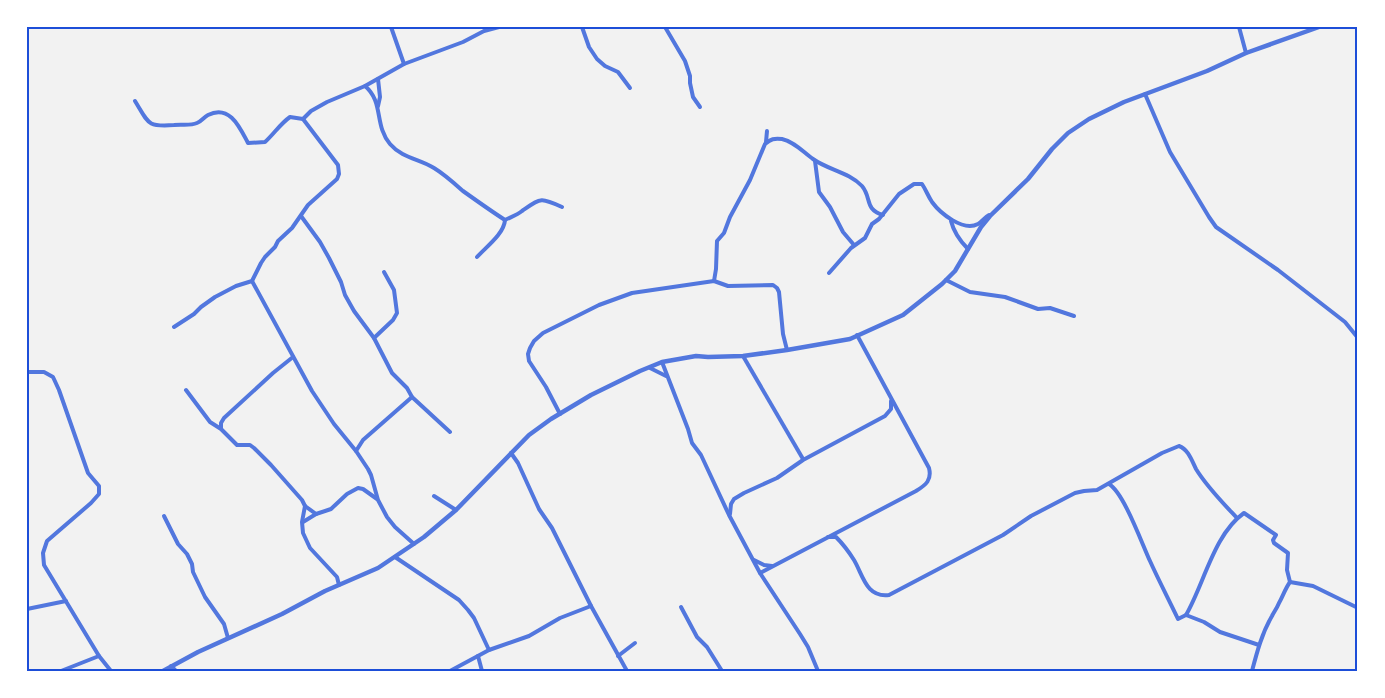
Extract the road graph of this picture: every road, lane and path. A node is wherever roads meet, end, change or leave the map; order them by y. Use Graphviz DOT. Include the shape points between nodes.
graph roads {
  1 [pos="391,27"];
  2 [pos="499,27"];
  3 [pos="582,27"];
  4 [pos="664,27"];
  5 [pos="1239,27"];
  6 [pos="1319,27"];
  7 [pos="483,29"];
  8 [pos="1246,53"];
  9 [pos="404,64"];
  10 [pos="378,79"];
  11 [pos="365,86"];
  12 [pos="630,88"];
  13 [pos="1145,94"];
  14 [pos="135,101"];
  15 [pos="378,106"];
  16 [pos="700,107"];
  17 [pos="303,119"];
  18 [pos="767,131"];
  19 [pos="765,144"];
  20 [pos="815,161"];
  21 [pos="562,207"];
  22 [pos="997,209"];
  23 [pos="882,215"];
  24 [pos="301,216"];
  25 [pos="505,220"];
  26 [pos="951,220"];
  27 [pos="854,245"];
  28 [pos="968,249"];
  29 [pos="477,257"];
  30 [pos="384,272"];
  31 [pos="829,273"];
  32 [pos="946,280"];
  33 [pos="252,281"];
  34 [pos="714,281"];
  35 [pos="1074,316"];
  36 [pos="174,327"];
  37 [pos="857,335"];
  38 [pos="374,338"];
  39 [pos="1358,338"];
  40 [pos="787,350"];
  41 [pos="293,356"];
  42 [pos="743,356"];
  43 [pos="662,362"];
  44 [pos="650,368"];
  45 [pos="27,372"];
  46 [pos="666,377"];
  47 [pos="186,390"];
  48 [pos="412,397"];
  49 [pos="891,398"];
  50 [pos="560,414"];
  51 [pos="888,414"];
  52 [pos="901,416"];
  53 [pos="222,429"];
  54 [pos="450,432"];
  55 [pos="356,451"];
  56 [pos="511,452"];
  57 [pos="803,460"];
  58 [pos="1109,484"];
  59 [pos="434,496"];
  60 [pos="378,500"];
  61 [pos="305,506"];
  62 [pos="456,510"];
  63 [pos="316,514"];
  64 [pos="729,515"];
  65 [pos="164,516"];
  66 [pos="1237,518"];
  67 [pos="302,522"];
  68 [pos="828,537"];
  69 [pos="414,544"];
  70 [pos="395,557"];
  71 [pos="754,559"];
  72 [pos="773,566"];
  73 [pos="760,573"];
  74 [pos="1290,582"];
  75 [pos="339,585"];
  76 [pos="66,601"];
  77 [pos="591,606"];
  78 [pos="681,607"];
  79 [pos="1358,608"];
  80 [pos="27,609"];
  81 [pos="1186,615"];
  82 [pos="229,639"];
  83 [pos="635,643"];
  84 [pos="1259,645"];
  85 [pos="489,650"];
  86 [pos="99,656"];
  87 [pos="478,656"];
  88 [pos="618,656"];
  89 [pos="171,666"];
  90 [pos="62,671"];
  91 [pos="111,671"];
  92 [pos="164,671"];
  93 [pos="176,671"];
  94 [pos="450,671"];
  95 [pos="482,671"];
  96 [pos="627,671"];
  97 [pos="722,671"];
  98 [pos="818,671"];
  99 [pos="1252,671"];
  1 -- 9 [label="street"];
  2 -- 7 [label="street"];
  3 -- 12 [label="street" via="597,59 618,72"];
  4 -- 16 [label="street" via="685,61 693,97"];
  5 -- 8 [label="street"];
  6 -- 8 [label="street"];
  7 -- 9 [label="street" via="463,42"];
  8 -- 13 [label="street"];
  9 -- 10 [label="street"];
  10 -- 11 [label="street"];
  10 -- 15 [label="street"];
  11 -- 15 [label="street"];
  11 -- 17 [label="street" via="327,102"];
  13 -- 22 [label="street" via="1106,110 1068,133"];
  13 -- 39 [label="street" via="1170,152 1216,227 1345,322"];
  14 -- 17 [label="street" via="149,122 164,127 196,124 212,114 225,113 234,119 248,143 265,142 290,117"];
  15 -- 25 [label="street" via="380,125 392,147 435,168"];
  17 -- 24 [label="street" via="338,165 339,174"];
  18 -- 19 [label="street"];
  19 -- 20 [label="street" via="774,138 785,140"];
  19 -- 34 [label="street" via="724,234 717,241"];
  20 -- 23 [label="street" via="859,184 871,209"];
  20 -- 27 [label="street" via="819,192"];
  21 -- 25 [label="street" via="539,200"];
  22 -- 26 [label="street" via="977,225"];
  22 -- 28 [label="street"];
  23 -- 26 [label="street" via="899,194 918,183"];
  23 -- 27 [label="street" via="865,238"];
  24 -- 33 [label="street" via="265,257"];
  24 -- 38 [label="street" via="329,258 354,311"];
  25 -- 29 [label="street" via="500,233"];
  26 -- 28 [label="street"];
  27 -- 31 [label="street"];
  28 -- 32 [label="street"];
  30 -- 38 [label="street" via="394,290 397,313"];
  32 -- 35 [label="street" via="970,292"];
  32 -- 37 [label="street" via="903,315"];
  33 -- 36 [label="street" via="215,297"];
  33 -- 41 [label="street"];
  34 -- 40 [label="street" via="728,286 766,284 777,288"];
  34 -- 50 [label="street" via="632,293 543,333 530,348 529,361"];
  37 -- 40 [label="street"];
  37 -- 49 [label="street"];
  38 -- 48 [label="street" via="392,373"];
  40 -- 42 [label="street"];
  41 -- 53 [label="street" via="224,418"];
  41 -- 55 [label="street" via="328,416"];
  42 -- 43 [label="street" via="696,356"];
  42 -- 57 [label="street"];
  43 -- 44 [label="street"];
  43 -- 46 [label="street"];
  44 -- 46 [label="street"];
  44 -- 50 [label="street"];
  45 -- 76 [label="street" via="44,372 53,377 88,473 99,486 99,494 47,541 43,553 44,565"];
  46 -- 64 [label="street" via="692,443"];
  47 -- 53 [label="street" via="210,422"];
  48 -- 54 [label="street"];
  48 -- 55 [label="street" via="363,440"];
  49 -- 51 [label="street"];
  49 -- 52 [label="street"];
  50 -- 56 [label="street"];
  51 -- 52 [label="street"];
  51 -- 57 [label="street"];
  52 -- 68 [label="street" via="929,468 927,483"];
  53 -- 61 [label="street" via="237,445 254,448"];
  55 -- 60 [label="street"];
  56 -- 62 [label="street"];
  56 -- 77 [label="street"];
  57 -- 64 [label="street" via="734,499"];
  58 -- 66 [label="street" via="1181,446 1211,490"];
  58 -- 68 [label="street" via="1075,493 889,595 868,589 844,547 836,537"];
  58 -- 81 [label="street" via="1136,526 1178,620"];
  59 -- 62 [label="street"];
  60 -- 63 [label="street" via="358,488 331,509"];
  60 -- 69 [label="street" via="391,522"];
  61 -- 63 [label="street"];
  61 -- 67 [label="street"];
  62 -- 69 [label="street"];
  63 -- 67 [label="street"];
  64 -- 71 [label="street"];
  65 -- 82 [label="street"];
  66 -- 74 [label="street" via="1244,513 1276,535 1274,543 1287,553"];
  66 -- 81 [label="street" via="1215,549"];
  67 -- 75 [label="street" via="310,548 338,577"];
  68 -- 72 [label="street"];
  69 -- 70 [label="street"];
  70 -- 75 [label="street"];
  70 -- 85 [label="street" via="459,600 474,618"];
  71 -- 72 [label="street"];
  71 -- 73 [label="street"];
  72 -- 73 [label="street"];
  73 -- 98 [label="street" via="808,647"];
  74 -- 79 [label="street" via="1313,586"];
  74 -- 84 [label="street"];
  75 -- 82 [label="street"];
  76 -- 80 [label="street"];
  76 -- 86 [label="street"];
  77 -- 85 [label="street"];
  77 -- 88 [label="street"];
  78 -- 97 [label="street"];
  81 -- 84 [label="street"];
  82 -- 89 [label="street"];
  83 -- 88 [label="street"];
  84 -- 99 [label="street"];
  85 -- 87 [label="street"];
  86 -- 90 [label="street"];
  86 -- 91 [label="street"];
  87 -- 94 [label="street"];
  87 -- 95 [label="street"];
  88 -- 96 [label="street"];
  89 -- 92 [label="street"];
  89 -- 93 [label="street"];
}
